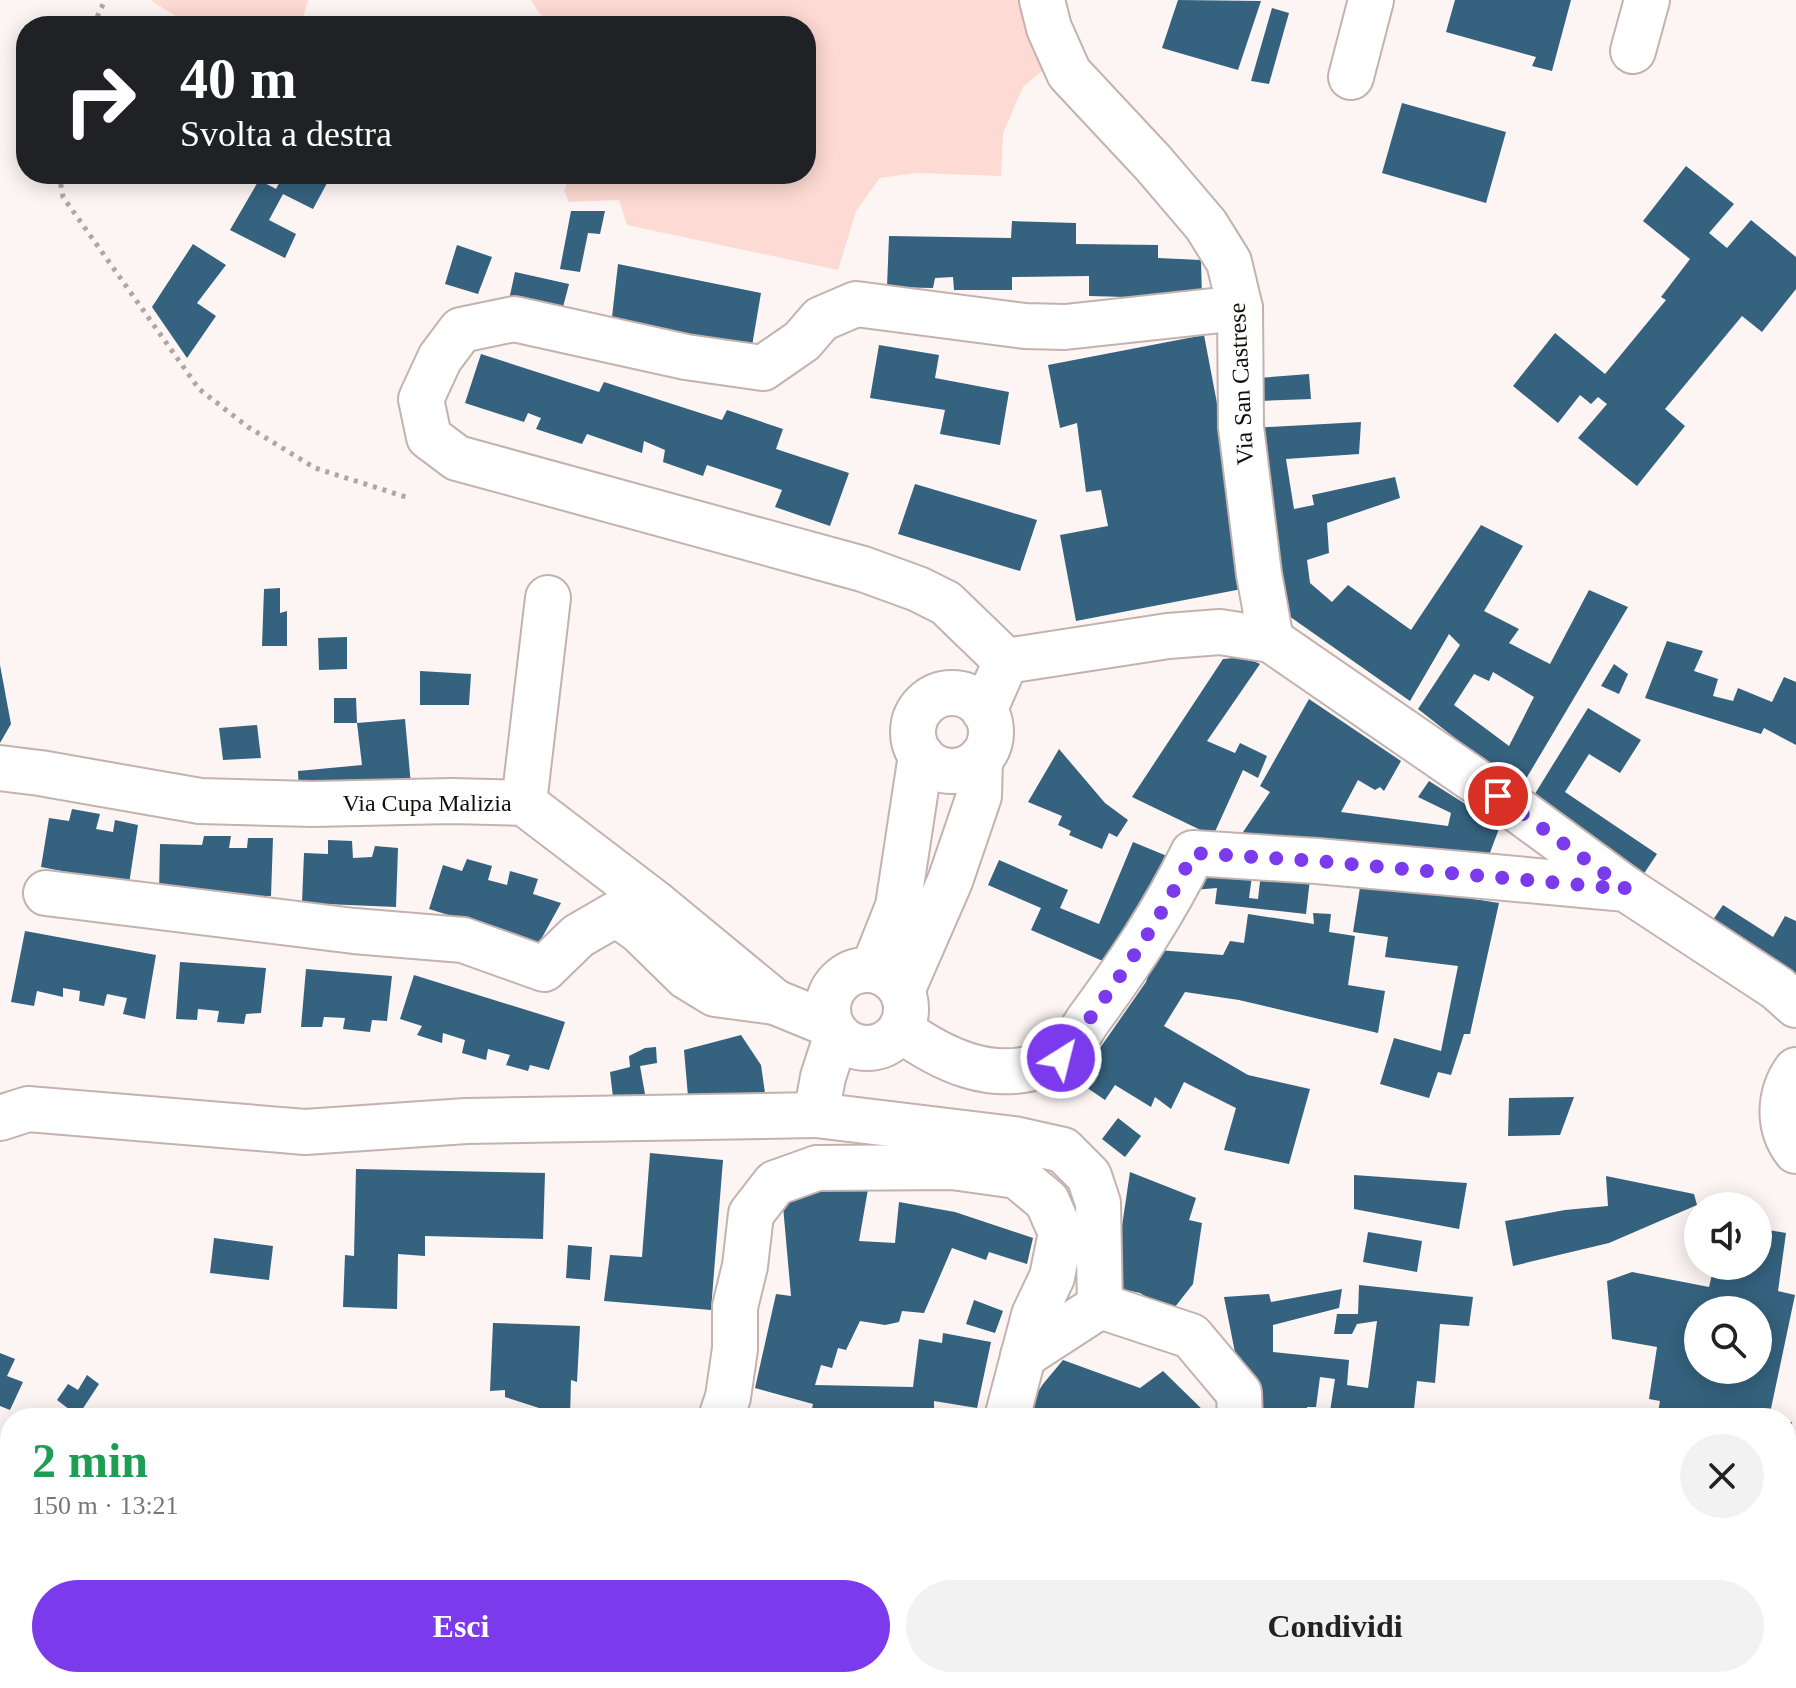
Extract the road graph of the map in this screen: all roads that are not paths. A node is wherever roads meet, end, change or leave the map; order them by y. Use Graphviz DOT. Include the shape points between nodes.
graph roads {
  1 [pos="1042,0"];
  2 [pos="1371,0"];
  3 [pos="1647,0"];
  4 [pos="1633,51"];
  5 [pos="1351,77"];
  6 [pos="1240,308"];
  7 [pos="548,598"];
  8 [pos="1271,640"];
  9 [pos="1006,661"];
  10 [pos="984,711"];
  11 [pos="921,755"];
  12 [pos="980,759"];
  13 [pos="0,768"];
  14 [pos="524,803"];
  15 [pos="1626,889"];
  16 [pos="46,893"];
  17 [pos="892,997"];
  18 [pos="775,1002"];
  19 [pos="1796,1005"];
  20 [pos="834,1030"];
  21 [pos="1796,1070"];
  22 [pos="816,1115"];
  23 [pos="0,1118"];
  24 [pos="1796,1151"];
  25 [pos="1100,1306"];
  26 [pos="1023,1356"];
  27 [pos="724,1408"];
  28 [pos="1010,1408"];
  29 [pos="1240,1408"];
  1 -- 6 [label="street, Via San Castrese" via="1069,73 1216,239 1229,262"];
  2 -- 5 [label="street"];
  3 -- 4 [label="street"];
  6 -- 8 [label="street, Via San Castrese" via="1241,427"];
  6 -- 9 [label="street" via="1065,327 856,304 821,319 802,341 763,368 686,357 514,319 461,330 440,358 421,399 429,437 457,458 863,569 918,589 946,603"];
  7 -- 14 [label="street"];
  8 -- 9 [label="street" via="1220,632 1168,636"];
  8 -- 15 [label="street"];
  9 -- 10 [label="street"];
  10 -- 11 [label="street" via="964,695 931,699 914,721"];
  10 -- 12 [label="street" via="990,737"];
  11 -- 12 [label="street" via="940,769 956,771"];
  11 -- 17 [label="street" via="898,906"];
  12 -- 17 [label="street" via="979,796 950,881"];
  13 -- 14 [label="street, Via Cupa Malizia" via="200,801"];
  14 -- 18 [label="street, Via Cupa Malizia"];
  15 -- 17 [label="street" via="1193,853 1171,899 1061,1058 1024,1071 960,1064 926,1047"];
  15 -- 19 [label="street"];
  16 -- 18 [label="street" via="463,940 544,969 578,936 616,914 687,977 715,994"];
  17 -- 20 [label="street" via="883,1046 856,1047"];
  17 -- 20 [label="street" via="860,970 847,974 833,988 828,1012"];
  18 -- 20 [label="street, Via Cupa Malizia"];
  20 -- 22 [label="street"];
  21 -- 24 [label="street" via="1782,1104 1784,1126"];
  22 -- 23 [label="street" via="466,1121 305,1132 28,1109"];
  22 -- 25 [label="street" via="1014,1139 1063,1150 1089,1176 1098,1203"];
  25 -- 26 [label="street"];
  25 -- 29 [label="street" via="1191,1336 1239,1393"];
  26 -- 27 [label="street" via="1052,1277 1061,1233 1047,1201 1017,1176 991,1172 952,1167 817,1168 775,1183 751,1214"];
  26 -- 28 [label="street"];
}
